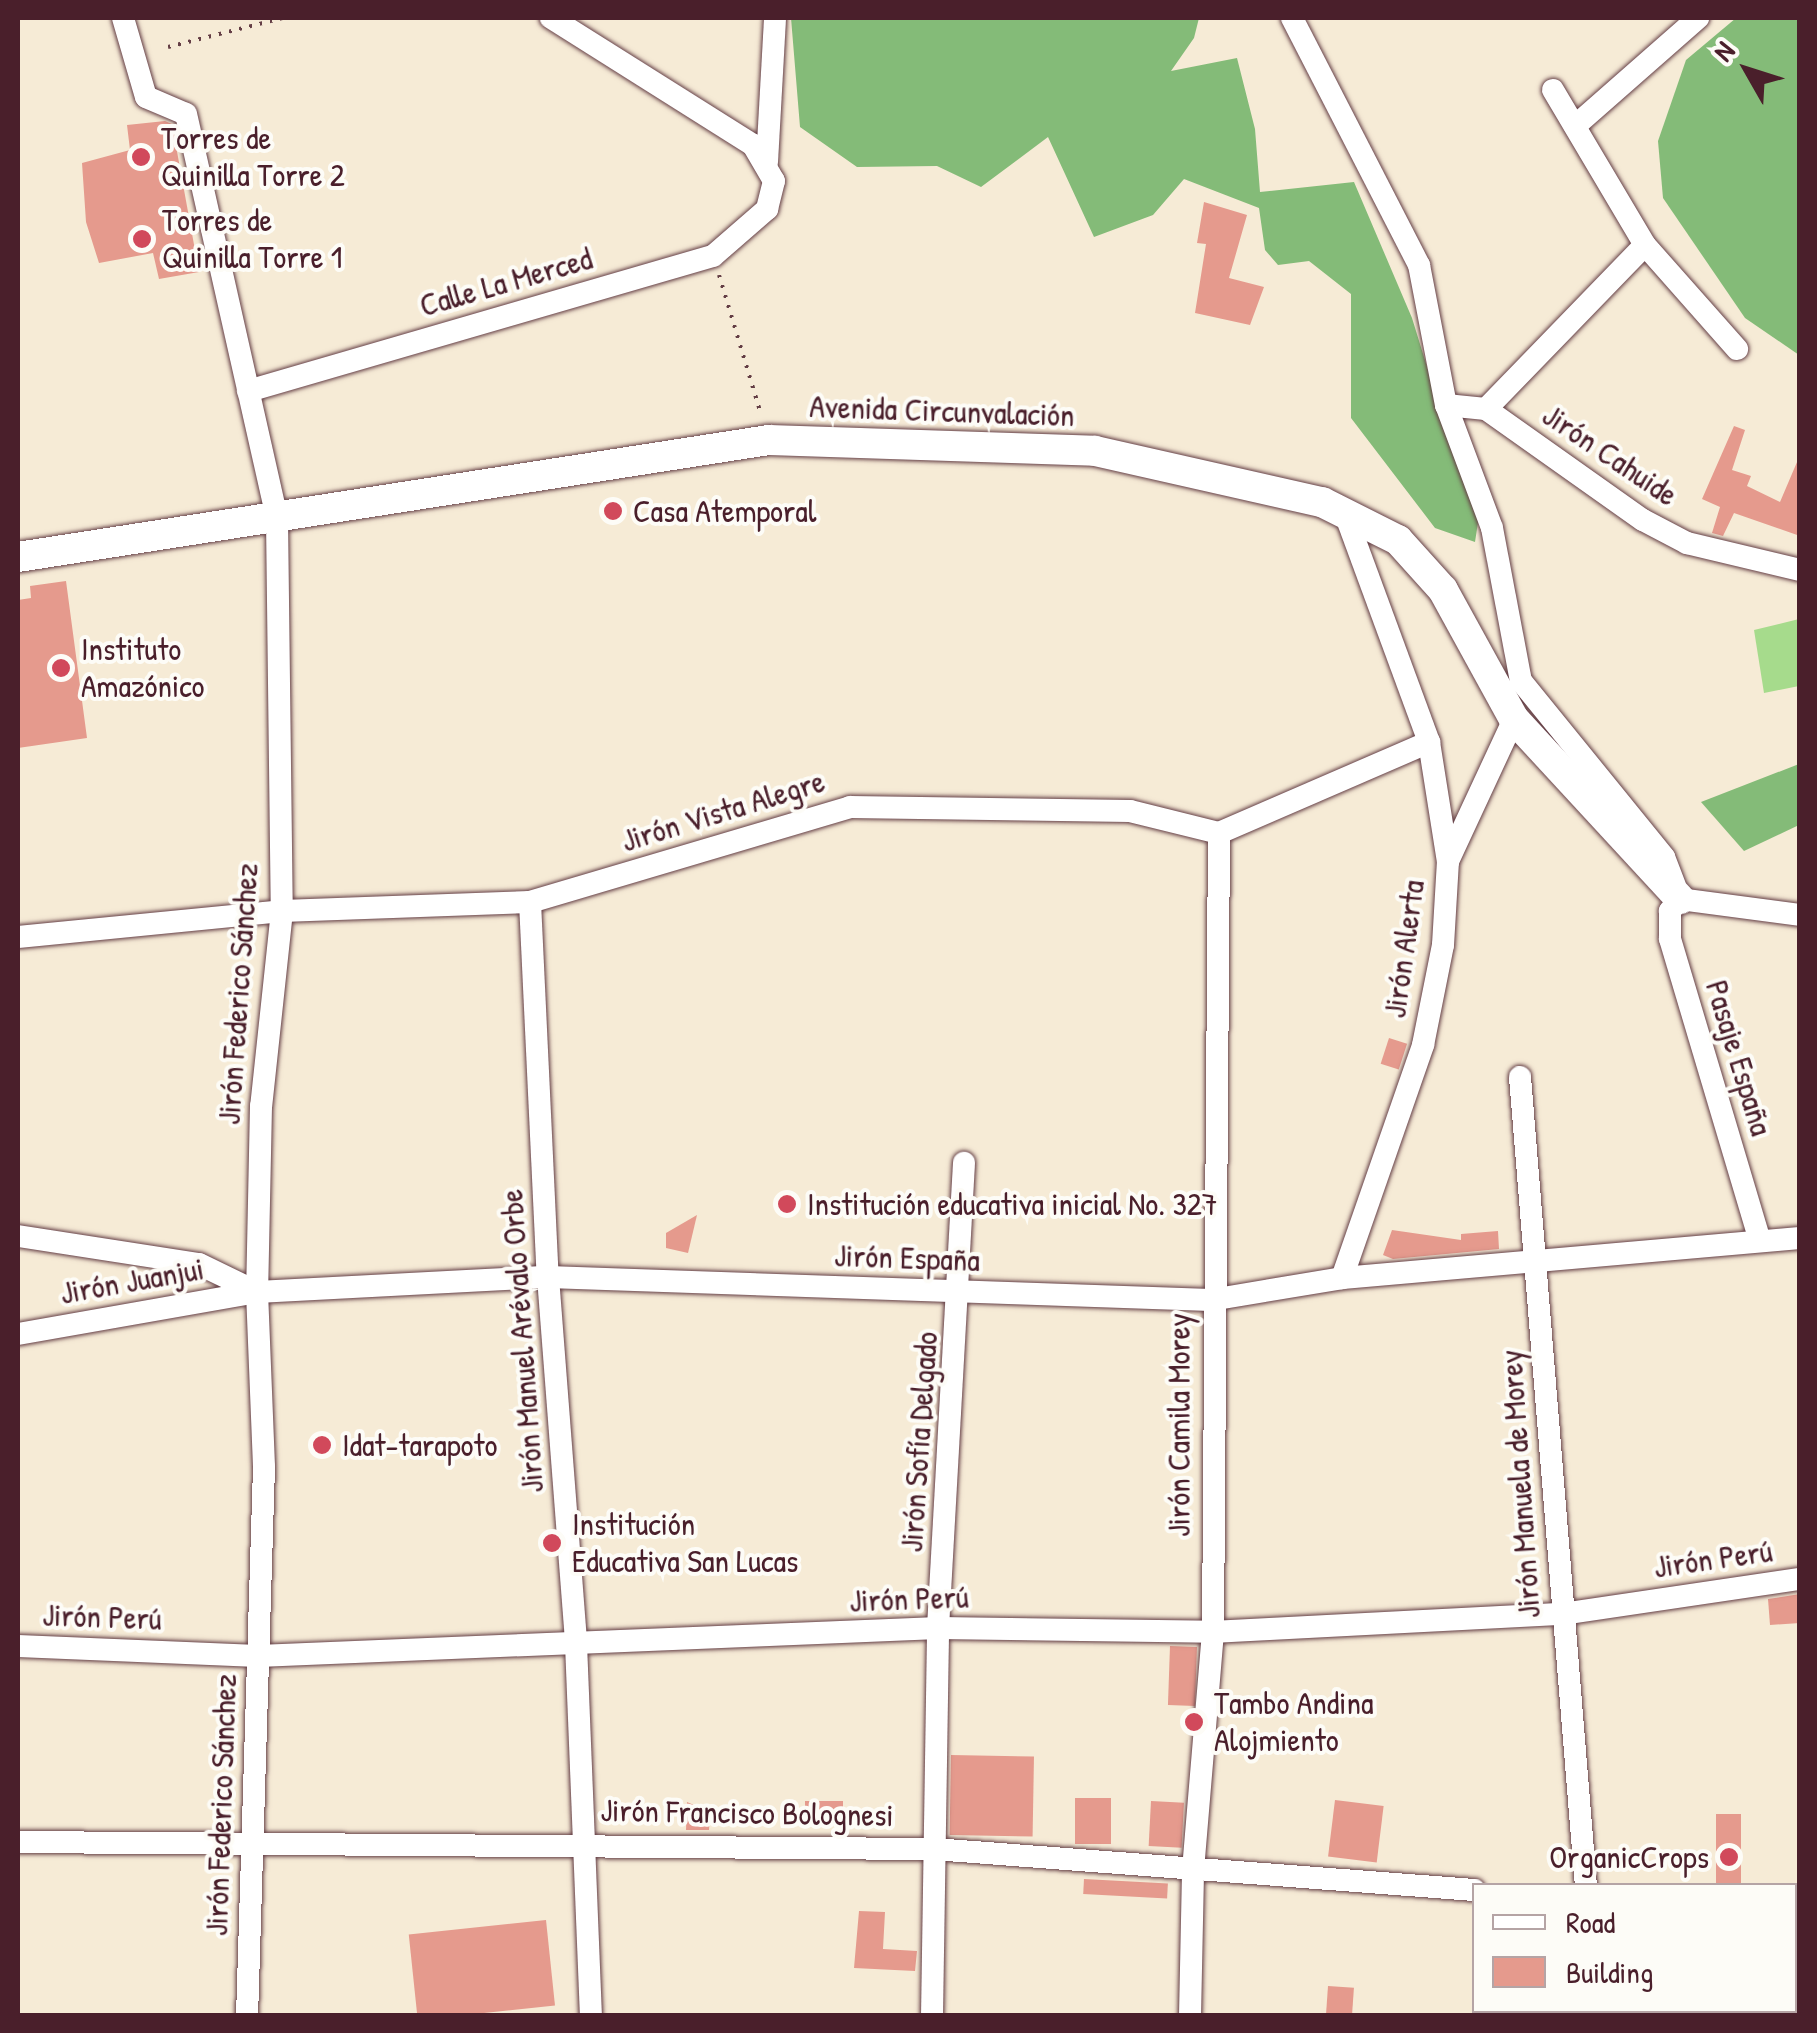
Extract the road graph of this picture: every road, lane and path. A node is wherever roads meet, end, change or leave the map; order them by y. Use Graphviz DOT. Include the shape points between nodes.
graph roads {
  1 [pos="123,18"];
  2 [pos="283,18"];
  3 [pos="370,18"];
  4 [pos="398,18"];
  5 [pos="551,18"];
  6 [pos="775,18"];
  7 [pos="1292,18"];
  8 [pos="1698,18"];
  9 [pos="168,47"];
  10 [pos="1553,90"];
  11 [pos="1574,126"];
  12 [pos="767,162"];
  13 [pos="1645,245"];
  14 [pos="713,256"];
  15 [pos="1737,349"];
  16 [pos="248,390"];
  17 [pos="1446,404"];
  18 [pos="1486,409"];
  19 [pos="769,440"];
  20 [pos="1344,511"];
  21 [pos="277,518"];
  22 [pos="18,557"];
  23 [pos="1800,570"];
  24 [pos="1514,719"];
  25 [pos="1429,742"];
  26 [pos="1219,833"];
  27 [pos="1448,862"];
  28 [pos="1680,899"];
  29 [pos="530,902"];
  30 [pos="282,912"];
  31 [pos="1800,915"];
  32 [pos="18,937"];
  33 [pos="1520,1077"];
  34 [pos="964,1163"];
  35 [pos="18,1236"];
  36 [pos="1759,1238"];
  37 [pos="1800,1238"];
  38 [pos="1535,1265"];
  39 [pos="548,1278"];
  40 [pos="1342,1278"];
  41 [pos="257,1292"];
  42 [pos="962,1292"];
  43 [pos="1211,1300"];
  44 [pos="18,1334"];
  45 [pos="1800,1579"];
  46 [pos="1562,1614"];
  47 [pos="938,1628"];
  48 [pos="1212,1632"];
  49 [pos="576,1644"];
  50 [pos="18,1646"];
  51 [pos="258,1656"];
  52 [pos="252,1841"];
  53 [pos="18,1842"];
  54 [pos="586,1843"];
  55 [pos="934,1849"];
  56 [pos="1194,1870"];
  57 [pos="1586,1883"];
  58 [pos="1472,1890"];
  59 [pos="246,2016"];
  60 [pos="590,2016"];
  61 [pos="932,2016"];
  62 [pos="1190,2016"];
  1 -- 16 [label="street, Jirón Federico Sánchez" via="146,97 186,114"];
  2 -- 9 [label="path"];
  3 -- 4 [label="path"];
  5 -- 12 [label="street" via="753,146"];
  6 -- 12 [label="street"];
  7 -- 17 [label="street" via="1418,265"];
  8 -- 11 [label="street"];
  10 -- 11 [label="street"];
  11 -- 13 [label="street"];
  12 -- 14 [label="street, Calle La Merced" via="774,181 768,209"];
  13 -- 15 [label="street"];
  13 -- 18 [label="street"];
  14 -- 16 [label="street, Calle La Merced"];
  14 -- 19 [label="path"];
  16 -- 21 [label="street, Jirón Federico Sánchez"];
  17 -- 18 [label="street, Jirón Cahuide"];
  17 -- 28 [label="street" via="1492,528 1521,681 1664,857"];
  18 -- 23 [label="street, Jirón Cahuide" via="1643,520 1687,542"];
  19 -- 20 [label="main road, Avenida Circunvalación" via="1096,450"];
  19 -- 21 [label="main road, Avenida Circunvalación"];
  20 -- 24 [label="main road, Avenida Circunvalación" via="1398,540 1443,590"];
  20 -- 25 [label="street, Jirón Alerta"];
  21 -- 22 [label="main road, Avenida Circunvalación"];
  21 -- 30 [label="street, Jirón Federico Sánchez"];
  24 -- 27 [label="street"];
  24 -- 28 [label="main road, Avenida Circunvalación"];
  25 -- 26 [label="street"];
  25 -- 27 [label="street, Jirón Alerta"];
  26 -- 29 [label="street, Jirón Vista Alegre" via="1130,811 850,806"];
  26 -- 43 [label="street, Jirón Camila Morey"];
  27 -- 40 [label="street, Jirón Alerta" via="1443,946 1423,1045"];
  28 -- 31 [label="street"];
  28 -- 36 [label="street, Pasaje España" via="1670,911 1670,939"];
  29 -- 30 [label="street, Jirón Vista Alegre"];
  29 -- 39 [label="street, Jirón Manuel Arévalo Orbe"];
  30 -- 32 [label="street, Jirón Vista Alegre"];
  30 -- 41 [label="street, Jirón Federico Sánchez" via="261,1106"];
  33 -- 38 [label="street, Jirón Manuela de Morey"];
  34 -- 42 [label="street, Jirón Sofía Delgado"];
  35 -- 41 [label="street, Jirón España" via="199,1264"];
  36 -- 37 [label="street, Jirón España"];
  36 -- 38 [label="street, Jirón España"];
  38 -- 40 [label="street, Jirón España"];
  38 -- 46 [label="street, Jirón Manuela de Morey"];
  39 -- 41 [label="street, Jirón España"];
  39 -- 42 [label="street, Jirón España"];
  39 -- 49 [label="street, Jirón Manuel Arévalo Orbe"];
  40 -- 43 [label="street, Jirón España"];
  41 -- 44 [label="street, Jirón Juanjui"];
  41 -- 51 [label="street, Jirón Federico Sánchez" via="264,1466"];
  42 -- 43 [label="street, Jirón España"];
  42 -- 47 [label="street, Jirón Sofía Delgado"];
  43 -- 48 [label="street, Jirón Camila Morey"];
  45 -- 46 [label="street, Jirón Perú"];
  46 -- 48 [label="street, Jirón Perú"];
  46 -- 57 [label="street, Jirón Manuela de Morey"];
  47 -- 48 [label="street, Jirón Perú"];
  47 -- 49 [label="street, Jirón Perú"];
  47 -- 55 [label="street, Jirón Sofía Delgado"];
  48 -- 56 [label="street, Jirón Camila Morey"];
  49 -- 51 [label="street, Jirón Perú"];
  49 -- 54 [label="street, Jirón Manuel Arévalo Orbe"];
  50 -- 51 [label="street, Jirón Perú"];
  51 -- 52 [label="street, Jirón Federico Sánchez"];
  52 -- 53 [label="street, Jirón Francisco Bolognesi"];
  52 -- 54 [label="street, Jirón Francisco Bolognesi"];
  52 -- 59 [label="street, Jirón Federico Sánchez"];
  54 -- 55 [label="street, Jirón Francisco Bolognesi"];
  54 -- 60 [label="street, Jirón Manuel Arévalo Orbe"];
  55 -- 56 [label="street, Jirón Francisco Bolognesi"];
  55 -- 61 [label="street, Jirón Sofía Delgado"];
  56 -- 58 [label="street, Jirón Francisco Bolognesi"];
  56 -- 62 [label="street, Jirón Camila Morey"];
}
